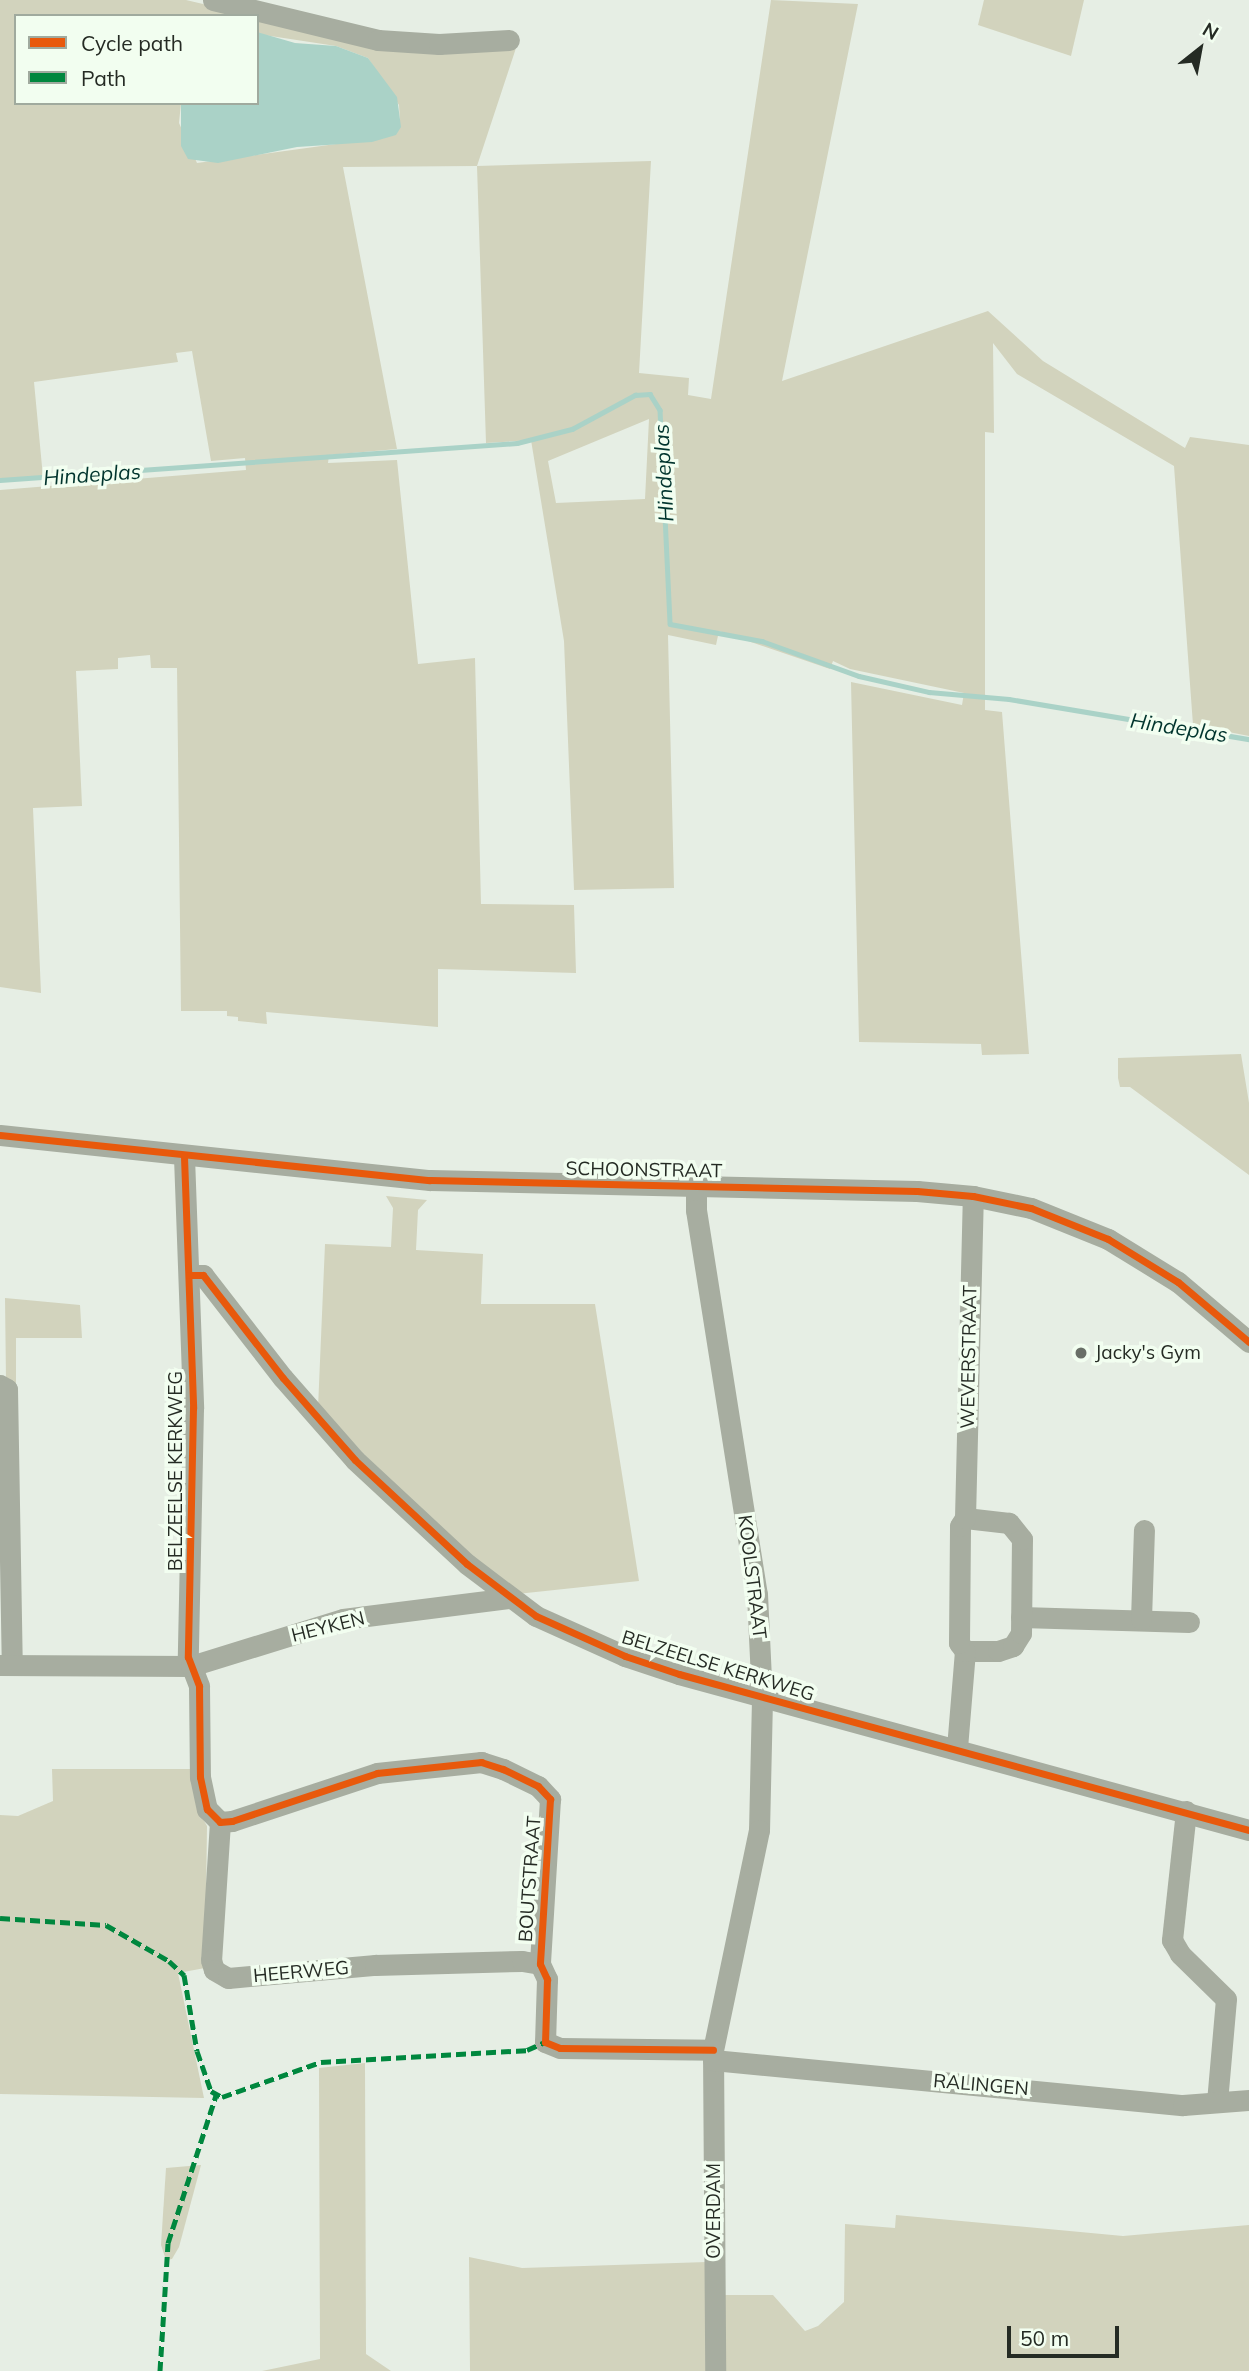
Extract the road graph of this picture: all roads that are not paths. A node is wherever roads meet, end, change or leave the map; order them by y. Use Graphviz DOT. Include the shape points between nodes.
graph roads {
  1 [pos="213,0"];
  2 [pos="509,40"];
  3 [pos="0,1135"];
  4 [pos="184,1157"];
  5 [pos="696,1187"];
  6 [pos="973,1196"];
  7 [pos="190,1275"];
  8 [pos="1249,1342"];
  9 [pos="0,1385"];
  10 [pos="965,1518"];
  11 [pos="1144,1530"];
  12 [pos="509,1598"];
  13 [pos="1021,1617"];
  14 [pos="1141,1619"];
  15 [pos="1189,1622"];
  16 [pos="965,1651"];
  17 [pos="6,1665"];
  18 [pos="191,1666"];
  19 [pos="762,1699"];
  20 [pos="957,1748"];
  21 [pos="1186,1811"];
  22 [pos="220,1822"];
  23 [pos="1249,1830"];
  24 [pos="540,1964"];
  25 [pos="713,2055"];
  26 [pos="1249,2100"];
  27 [pos="1217,2102"];
  28 [pos="715,2371"];
  1 -- 2 [label="street" via="377,40 439,44"];
  3 -- 4 [label="street, SCHOONSTRAAT"];
  4 -- 5 [label="street, SCHOONSTRAAT" via="430,1180"];
  4 -- 7 [label="street, BELZEELSE KERKWEG"];
  5 -- 6 [label="street, SCHOONSTRAAT"];
  5 -- 19 [label="street, KOOLSTRAAT" via="757,1594"];
  6 -- 8 [label="street, SCHOONSTRAAT" via="1031,1208 1108,1239 1178,1282"];
  6 -- 10 [label="street, WEVERSTRAAT"];
  7 -- 12 [label="street, BELZEELSE KERKWEG" via="203,1275 296,1395 355,1460"];
  7 -- 18 [label="street, BELZEELSE KERKWEG"];
  9 -- 17 [label="street" via="7,1389 8,1401"];
  10 -- 13 [label="street" via="1009,1522 1020,1532"];
  10 -- 16 [label="street, WEVERSTRAAT" via="960,1526 959,1643"];
  11 -- 14 [label="street"];
  12 -- 18 [label="street, HEYKEN" via="343,1619"];
  12 -- 19 [label="street, BELZEELSE KERKWEG" via="536,1616 625,1656"];
  13 -- 14 [label="street"];
  13 -- 16 [label="street" via="1021,1633 1013,1646"];
  14 -- 15 [label="street"];
  16 -- 20 [label="street, WEVERSTRAAT"];
  17 -- 18 [label="street"];
  18 -- 22 [label="street, BELZEELSE KERKWEG" via="199,1686 204,1798 207,1810"];
  19 -- 20 [label="street, BELZEELSE KERKWEG"];
  19 -- 25 [label="street, KOOLSTRAAT" via="759,1830"];
  20 -- 21 [label="street, BELZEELSE KERKWEG" via="1069,1783"];
  21 -- 23 [label="street, BELZEELSE KERKWEG"];
  21 -- 27 [label="street" via="1172,1940 1180,1954 1226,1999"];
  22 -- 24 [label="street, HEERWEG" via="211,1960 214,1970 228,1978 387,1965"];
  22 -- 24 [label="street, BOUTSTRAAT" via="377,1773 481,1762 538,1787 550,1799 551,1809"];
  24 -- 25 [label="street, BOUTSTRAAT" via="547,1979 542,2030 550,2046"];
  25 -- 27 [label="street, RALINGEN" via="1183,2105"];
  25 -- 28 [label="street, OVERDAM"];
  26 -- 27 [label="street, RALINGEN"];
}
